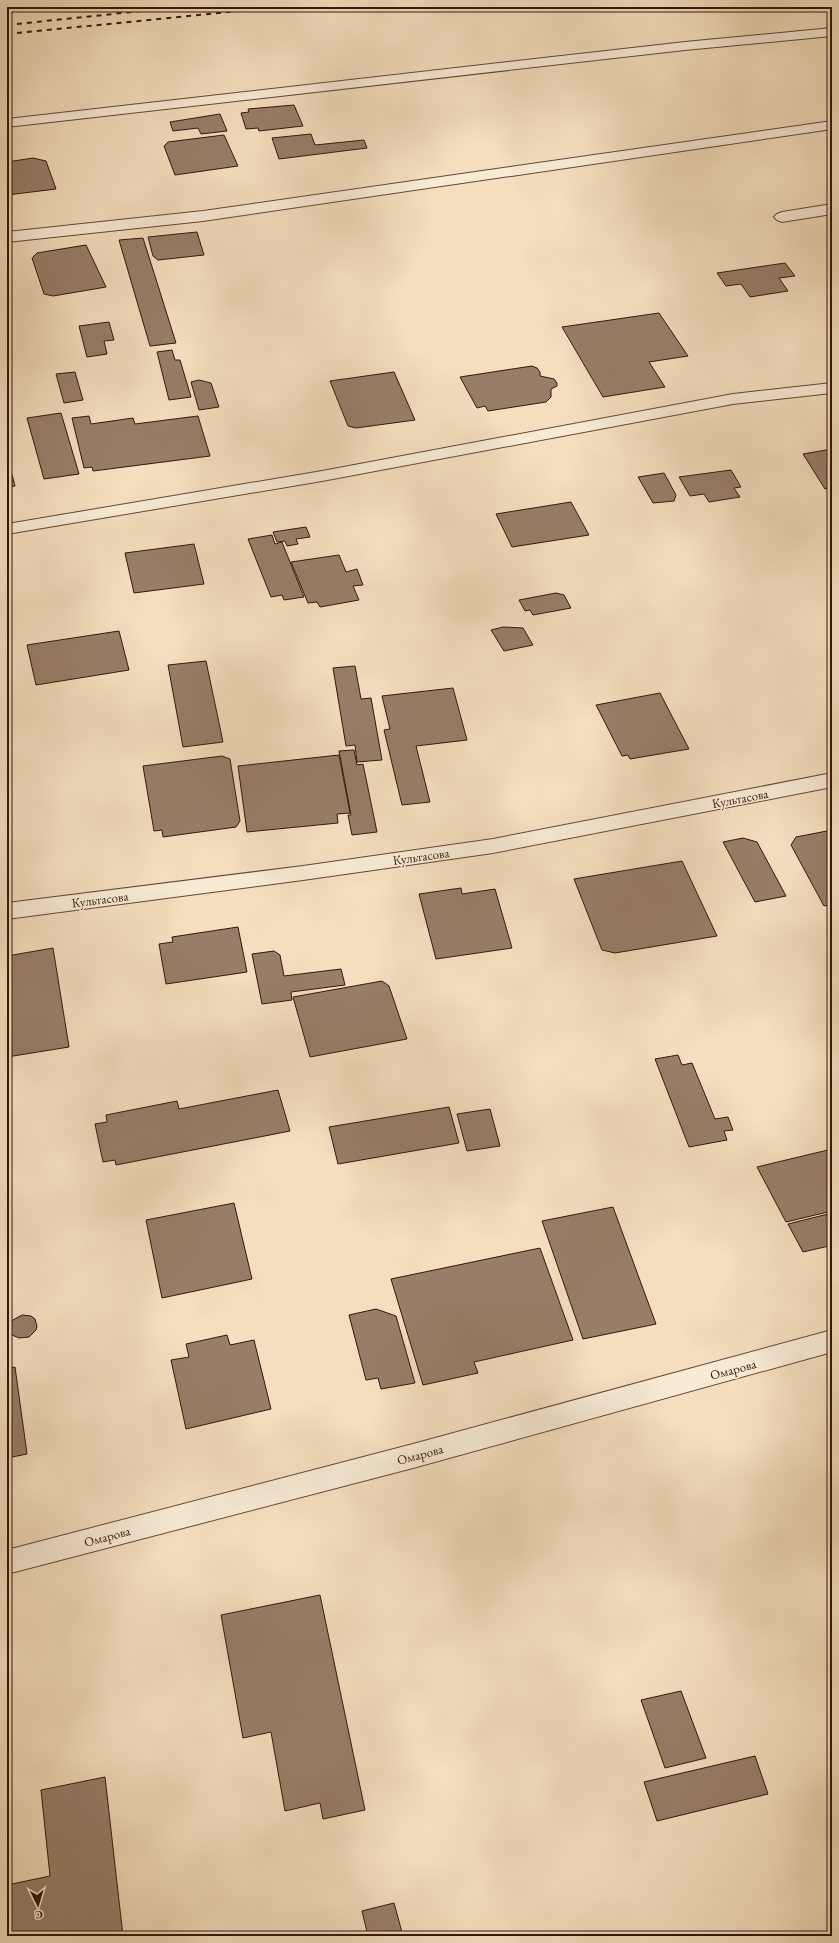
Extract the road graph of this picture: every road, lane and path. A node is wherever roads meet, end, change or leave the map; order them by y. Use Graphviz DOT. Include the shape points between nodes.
graph roads {
  1 [pos="832,32"];
  2 [pos="7,123"];
  3 [pos="832,125"];
  4 [pos="832,209"];
  5 [pos="782,218"];
  6 [pos="7,237"];
  7 [pos="832,388"];
  8 [pos="7,529"];
  9 [pos="832,780"];
  10 [pos="7,911"];
  11 [pos="832,1341"];
  12 [pos="7,1562"];
  1 -- 2 [label="street"];
  3 -- 6 [label="street" via="203,216"];
  4 -- 5 [label="street"];
  7 -- 8 [label="street" via="733,399 330,474"];
  9 -- 10 [label="street, Культасова" via="492,846"];
  11 -- 12 [label="street, Омарова" via="421,1454"];
}
